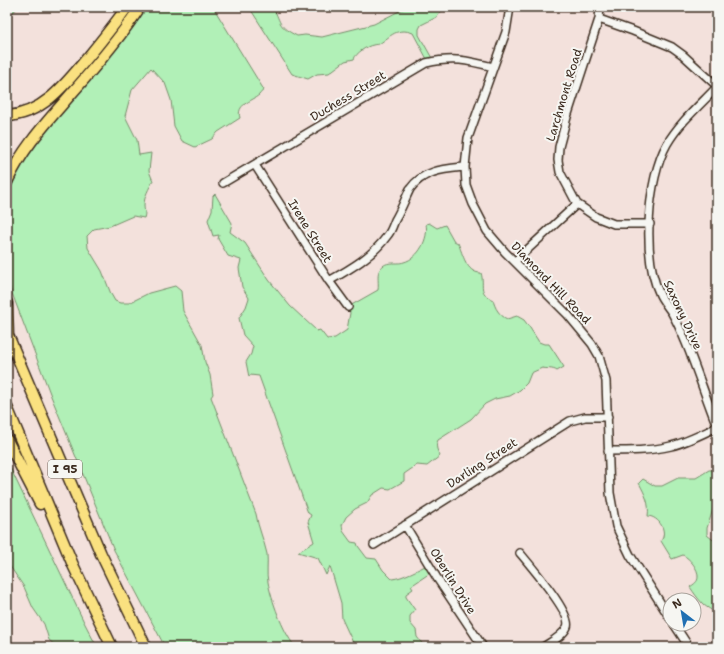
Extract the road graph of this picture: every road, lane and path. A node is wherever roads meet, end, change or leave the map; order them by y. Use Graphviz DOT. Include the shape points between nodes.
graph roads {
  1 [pos="127,7"];
  2 [pos="140,7"];
  3 [pos="510,7"];
  4 [pos="600,7"];
  5 [pos="599,19"];
  6 [pos="493,67"];
  7 [pos="717,86"];
  8 [pos="7,116"];
  9 [pos="255,165"];
  10 [pos="465,167"];
  11 [pos="7,182"];
  12 [pos="223,183"];
  13 [pos="577,204"];
  14 [pos="650,224"];
  15 [pos="515,261"];
  16 [pos="329,281"];
  17 [pos="7,303"];
  18 [pos="348,307"];
  19 [pos="8,335"];
  20 [pos="7,407"];
  21 [pos="608,417"];
  22 [pos="717,426"];
  23 [pos="7,440"];
  24 [pos="608,451"];
  25 [pos="405,525"];
  26 [pos="374,545"];
  27 [pos="520,553"];
  28 [pos="72,565"];
  29 [pos="662,605"];
  30 [pos="679,632"];
  31 [pos="112,647"];
  32 [pos="146,647"];
  33 [pos="483,647"];
  34 [pos="543,647"];
  35 [pos="689,647"];
  1 -- 8 [label="highway" via="76,73 49,100 28,111"];
  2 -- 11 [label="highway" via="117,40 23,152"];
  3 -- 6 [label="street, Diamond Hill Road" via="506,32"];
  4 -- 5 [label="street, Larchmont Road"];
  5 -- 7 [label="street" via="672,47"];
  5 -- 13 [label="street, Larchmont Road" via="559,147 560,172"];
  6 -- 9 [label="street, Duchess Street" via="464,60 444,59 426,63"];
  6 -- 10 [label="street, Diamond Hill Road" via="468,138"];
  7 -- 14 [label="street, Saxony Drive" via="684,121 667,144 658,165 651,196"];
  9 -- 12 [label="street, Duchess Street"];
  9 -- 16 [label="street, Irene Street"];
  10 -- 15 [label="street, Diamond Hill Road" via="466,186 472,204 487,231"];
  10 -- 16 [label="street" via="446,168 421,178 411,189 383,241 360,262"];
  13 -- 14 [label="street, Larchmont Road" via="596,217 614,224"];
  13 -- 15 [label="street"];
  14 -- 22 [label="street, Saxony Drive" via="654,278 660,295 686,343"];
  15 -- 21 [label="street, Diamond Hill Road" via="568,314 592,344 599,356 606,381"];
  16 -- 18 [label="street, Irene Street"];
  17 -- 19 [label="highway"];
  19 -- 32 [label="highway, I 95" via="101,554"];
  20 -- 28 [label="highway, I 95"];
  21 -- 24 [label="street, Diamond Hill Road"];
  21 -- 25 [label="street, Darling Street" via="585,417 570,421"];
  22 -- 24 [label="street" via="697,437 670,446"];
  23 -- 28 [label="highway"];
  24 -- 29 [label="street, Diamond Hill Road" via="610,493 616,526 630,555"];
  25 -- 26 [label="street, Darling Street"];
  25 -- 33 [label="street, Oberlin Drive"];
  27 -- 34 [label="street" via="552,593 568,619 567,627 561,635"];
  28 -- 31 [label="highway, I 95"];
  30 -- 35 [label="street"];
}
